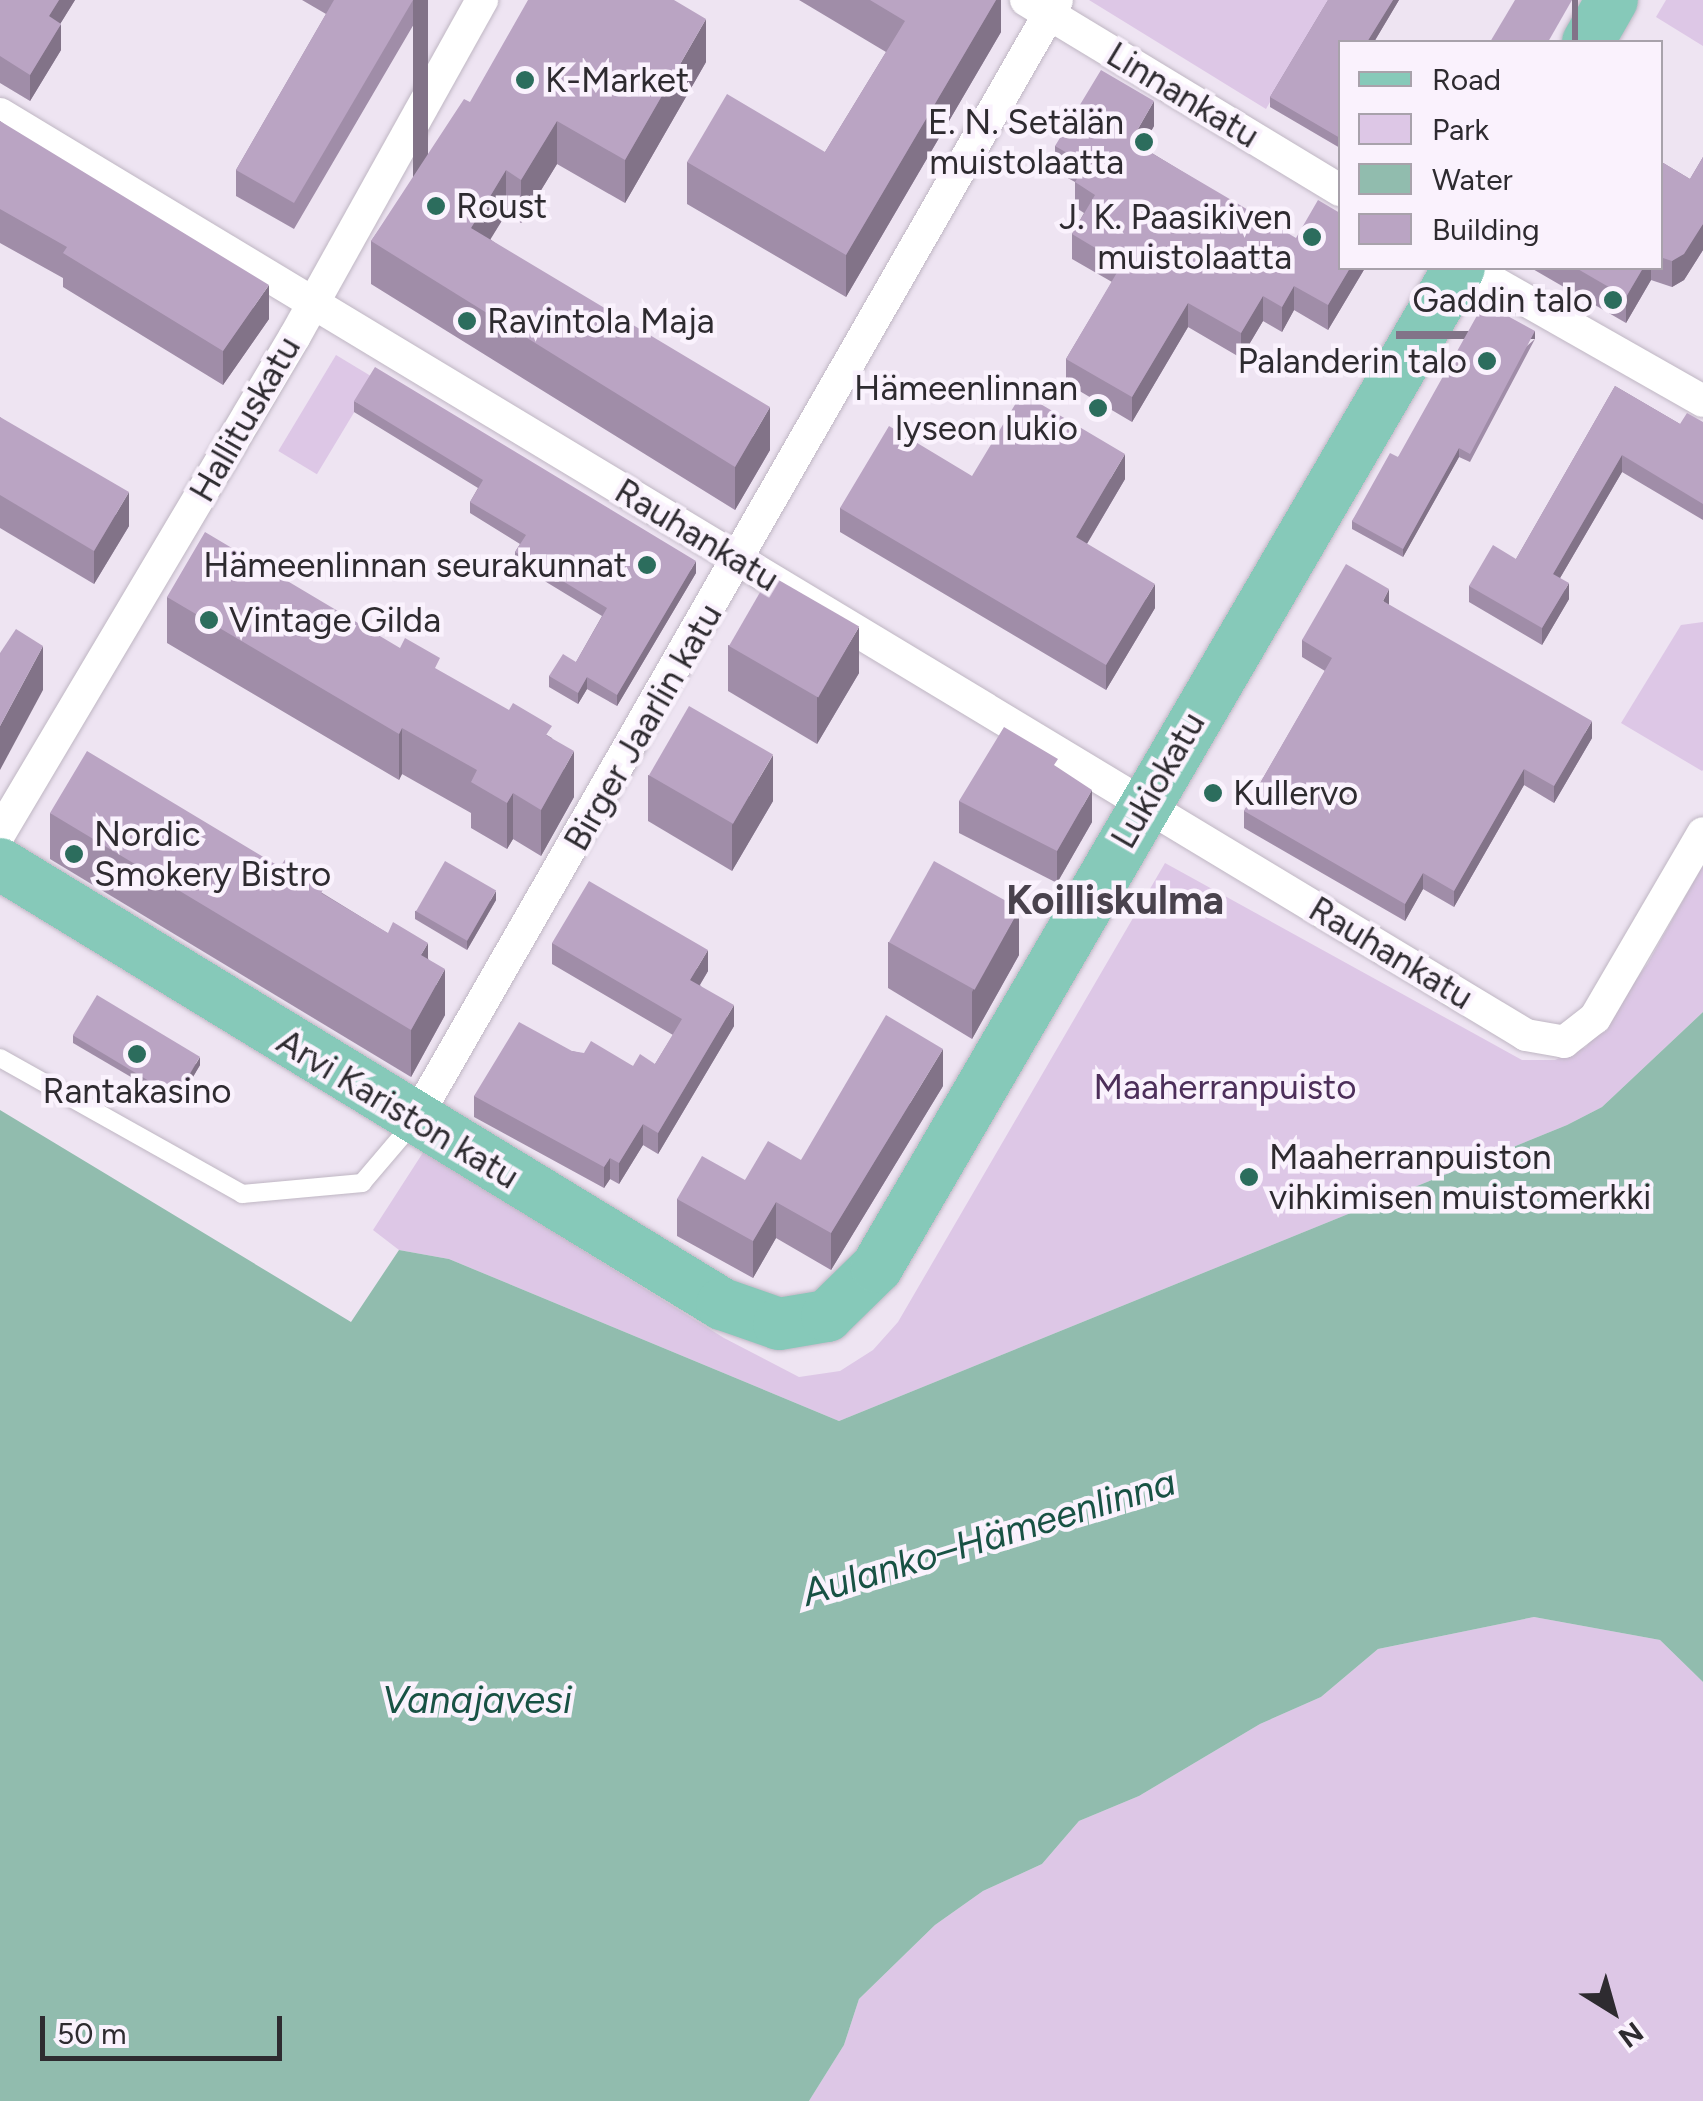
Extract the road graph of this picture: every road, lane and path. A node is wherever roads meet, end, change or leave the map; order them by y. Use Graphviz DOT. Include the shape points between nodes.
graph roads {
  1 [pos="482,0"];
  2 [pos="1612,0"];
  3 [pos="1045,5"];
  4 [pos="1589,40"];
  5 [pos="0,114"];
  6 [pos="1338,189"];
  7 [pos="1458,270"];
  8 [pos="1473,270"];
  9 [pos="312,302"];
  10 [pos="1703,401"];
  11 [pos="740,562"];
  12 [pos="1142,806"];
  13 [pos="1703,833"];
  14 [pos="0,834"];
  15 [pos="0,864"];
  16 [pos="0,1058"];
  17 [pos="414,1121"];
  18 [pos="806,1322"];
  1 -- 9 [label="street, Hallituskatu"];
  2 -- 4 [label="main road"];
  3 -- 6 [label="street, Linnankatu"];
  3 -- 11 [label="street, Birger Jaarlin katu"];
  5 -- 9 [label="street, Rauhankatu"];
  7 -- 12 [label="main road, Lukiokatu"];
  8 -- 10 [label="street"];
  9 -- 11 [label="street, Rauhankatu"];
  9 -- 14 [label="street, Hallituskatu"];
  11 -- 12 [label="street, Rauhankatu"];
  11 -- 17 [label="street, Birger Jaarlin katu"];
  12 -- 13 [label="street, Rauhankatu" via="1526,1035 1551,1043 1576,1036 1595,1018"];
  12 -- 18 [label="main road, Lukiokatu" via="876,1267 851,1298"];
  15 -- 17 [label="main road, Arvi Kariston katu"];
  16 -- 17 [label="lane, Birger Jaarlin katu" via="242,1194 362,1183"];
  17 -- 18 [label="main road, Arvi Kariston katu" via="722,1304 766,1321"];
}
